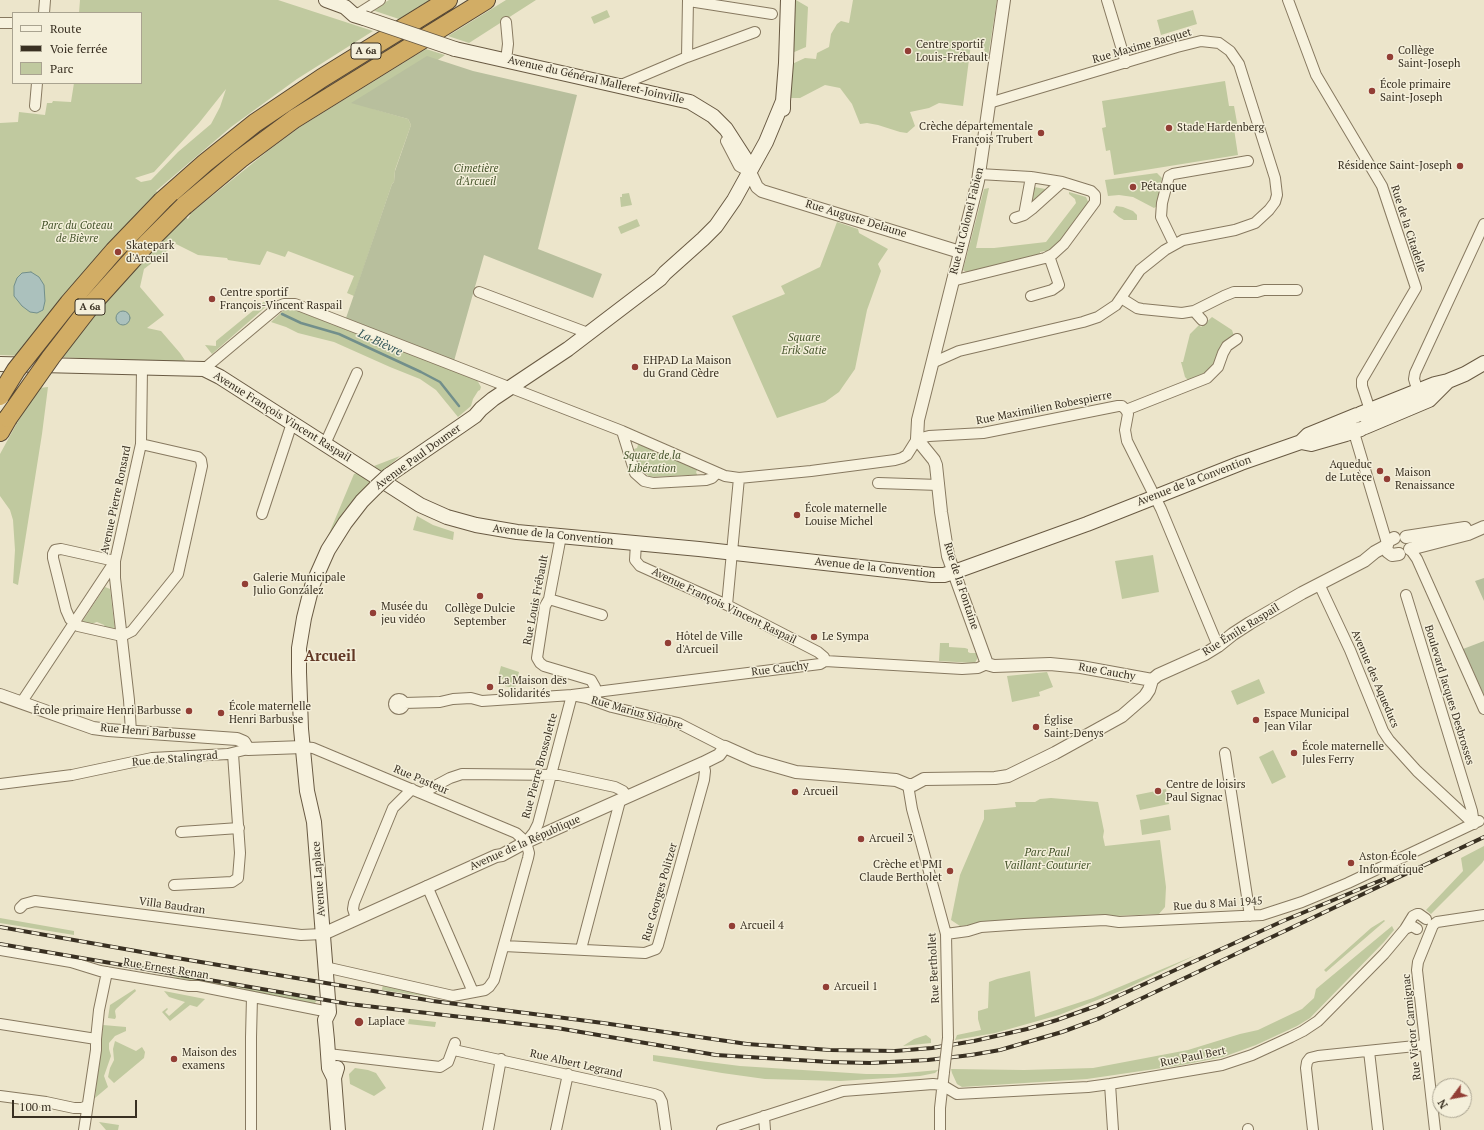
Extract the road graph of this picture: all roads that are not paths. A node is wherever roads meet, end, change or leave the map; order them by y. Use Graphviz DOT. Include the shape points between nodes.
graph roads {
  1 [pos="45,0"];
  2 [pos="326,0"];
  3 [pos="380,0"];
  4 [pos="448,0"];
  5 [pos="486,0"];
  6 [pos="788,0"];
  7 [pos="1004,0"];
  8 [pos="1107,0"];
  9 [pos="1288,0"];
  10 [pos="688,1"];
  11 [pos="44,12"];
  12 [pos="772,14"];
  13 [pos="359,16"];
  14 [pos="506,22"];
  15 [pos="0,23"];
  16 [pos="12,23"];
  17 [pos="756,32"];
  18 [pos="455,49"];
  19 [pos="687,57"];
  20 [pos="506,60"];
  21 [pos="1126,63"];
  22 [pos="38,84"];
  23 [pos="621,86"];
  24 [pos="989,103"];
  25 [pos="36,106"];
  26 [pos="1248,161"];
  27 [pos="979,174"];
  28 [pos="1031,177"];
  29 [pos="752,178"];
  30 [pos="1062,182"];
  31 [pos="1484,224"];
  32 [pos="1174,244"];
  33 [pos="960,252"];
  34 [pos="1049,256"];
  35 [pos="952,281"];
  36 [pos="1297,290"];
  37 [pos="479,292"];
  38 [pos="1031,296"];
  39 [pos="1121,298"];
  40 [pos="1194,311"];
  41 [pos="1202,320"];
  42 [pos="588,333"];
  43 [pos="1237,339"];
  44 [pos="932,363"];
  45 [pos="1484,363"];
  46 [pos="0,364"];
  47 [pos="142,368"];
  48 [pos="204,369"];
  49 [pos="357,373"];
  50 [pos="514,390"];
  51 [pos="1426,392"];
  52 [pos="0,396"];
  53 [pos="1126,410"];
  54 [pos="1361,421"];
  55 [pos="292,423"];
  56 [pos="4,425"];
  57 [pos="622,431"];
  58 [pos="918,439"];
  59 [pos="140,444"];
  60 [pos="324,444"];
  61 [pos="717,473"];
  62 [pos="739,478"];
  63 [pos="878,483"];
  64 [pos="939,485"];
  65 [pos="1155,496"];
  66 [pos="262,514"];
  67 [pos="476,525"];
  68 [pos="1482,528"];
  69 [pos="561,536"];
  70 [pos="636,543"];
  71 [pos="1397,546"];
  72 [pos="732,553"];
  73 [pos="115,561"];
  74 [pos="954,572"];
  75 [pos="1319,584"];
  76 [pos="1406,596"];
  77 [pos="549,599"];
  78 [pos="726,605"];
  79 [pos="602,615"];
  80 [pos="74,623"];
  81 [pos="122,636"];
  82 [pos="1218,646"];
  83 [pos="825,662"];
  84 [pos="988,664"];
  85 [pos="1152,680"];
  86 [pos="595,692"];
  87 [pos="0,695"];
  88 [pos="572,695"];
  89 [pos="597,702"];
  90 [pos="21,703"];
  91 [pos="404,704"];
  92 [pos="1484,709"];
  93 [pos="131,732"];
  94 [pos="303,748"];
  95 [pos="725,748"];
  96 [pos="248,750"];
  97 [pos="1225,753"];
  98 [pos="233,754"];
  99 [pos="703,763"];
  100 [pos="550,775"];
  101 [pos="0,784"];
  102 [pos="908,785"];
  103 [pos="417,791"];
  104 [pos="623,798"];
  105 [pos="1480,821"];
  106 [pos="239,828"];
  107 [pos="181,832"];
  108 [pos="526,842"];
  109 [pos="174,885"];
  110 [pos="427,886"];
  111 [pos="20,908"];
  112 [pos="1484,915"];
  113 [pos="1250,916"];
  114 [pos="356,918"];
  115 [pos="1430,922"];
  116 [pos="1405,929"];
  117 [pos="1421,933"];
  118 [pos="323,934"];
  119 [pos="946,934"];
  120 [pos="504,946"];
  121 [pos="580,949"];
  122 [pos="0,950"];
  123 [pos="325,967"];
  124 [pos="107,972"];
  125 [pos="473,992"];
  126 [pos="252,997"];
  127 [pos="329,1012"];
  128 [pos="0,1024"];
  129 [pos="96,1039"];
  130 [pos="1425,1045"];
  131 [pos="1369,1052"];
  132 [pos="332,1054"];
  133 [pos="501,1059"];
  134 [pos="568,1074"];
  135 [pos="1110,1084"];
  136 [pos="942,1085"];
  137 [pos="0,1096"];
  138 [pos="87,1106"];
  139 [pos="764,1116"];
  140 [pos="84,1130"];
  141 [pos="251,1130"];
  142 [pos="338,1130"];
  143 [pos="488,1130"];
  144 [pos="556,1130"];
  145 [pos="666,1130"];
  146 [pos="722,1130"];
  147 [pos="765,1130"];
  148 [pos="940,1130"];
  149 [pos="1113,1130"];
  150 [pos="1313,1130"];
  151 [pos="1378,1130"];
  152 [pos="1436,1130"];
  1 -- 11 [label="street"];
  2 -- 13 [label="main road, Avenue du Général Malleret-Joinville"];
  3 -- 13 [label="street"];
  4 -- 52 [label="highway, A 6a, bridge" via="255,123 162,201 68,303"];
  5 -- 56 [label="highway, A 6a, bridge" via="294,119 245,155 184,206 92,304"];
  6 -- 29 [label="main road, Avenue Paul Doumer" via="782,101"];
  7 -- 24 [label="street, Rue du Colonel Fabien"];
  8 -- 21 [label="street"];
  9 -- 54 [label="street, Rue de la Citadelle" via="1316,76 1382,186 1416,288 1362,380"];
  10 -- 12 [label="street"];
  10 -- 19 [label="street"];
  13 -- 18 [label="main road, Avenue du Général Malleret-Joinville, bridge"];
  14 -- 20 [label="street"];
  15 -- 16 [label="street"];
  17 -- 19 [label="street"];
  18 -- 20 [label="main road, Avenue du Général Malleret-Joinville"];
  18 -- 29 [label="street, Avenue du Général Malleret-Joinville" via="476,60 675,104 691,110 718,129 739,166"];
  19 -- 23 [label="street"];
  20 -- 23 [label="main road, Avenue du Général Malleret-Joinville"];
  21 -- 24 [label="street, Rue Maxime Bacquet"];
  21 -- 32 [label="street, Rue Maxime Bacquet" via="1201,41 1219,43 1234,54 1275,178 1276,199 1260,220 1239,229"];
  22 -- 25 [label="street"];
  23 -- 29 [label="main road, Avenue du Général Malleret-Joinville" via="684,100 706,111 730,134 748,164"];
  24 -- 27 [label="street, Rue du Colonel Fabien"];
  26 -- 32 [label="street" via="1171,174 1167,180 1161,217"];
  27 -- 28 [label="street"];
  27 -- 33 [label="street, Rue du Colonel Fabien"];
  28 -- 30 [label="street"];
  28 -- 30 [label="street" via="1020,216"];
  29 -- 33 [label="street, Rue Auguste Delaune" via="762,191"];
  29 -- 42 [label="main road, Avenue Paul Doumer" via="716,226 702,240 660,279"];
  30 -- 34 [label="street" via="1094,193 1096,200 1060,248"];
  31 -- 51 [label="street" via="1416,373 1414,379"];
  32 -- 39 [label="street, Rue Maxime Bacquet" via="1145,265"];
  33 -- 35 [label="street, Rue du Colonel Fabien"];
  34 -- 35 [label="street"];
  34 -- 38 [label="street" via="1060,285"];
  35 -- 44 [label="street, Rue du Colonel Fabien"];
  36 -- 40 [label="street" via="1234,292"];
  37 -- 42 [label="street"];
  39 -- 40 [label="street" via="1142,309 1182,313"];
  39 -- 44 [label="street, Rue Maxime Bacquet" via="1109,311 1088,321 958,351"];
  40 -- 41 [label="street"];
  42 -- 50 [label="main road, Avenue Paul Doumer" via="552,364"];
  43 -- 53 [label="street" via="1227,346 1218,367 1207,378"];
  44 -- 58 [label="street, Rue du Colonel Fabien" via="918,420"];
  45 -- 51 [label="main road, Avenue de la Convention"];
  46 -- 47 [label="main road, Avenue François Vincent Raspail"];
  47 -- 48 [label="main road, Avenue François Vincent Raspail"];
  47 -- 59 [label="street, Avenue Pierre Ronsard"];
  48 -- 50 [label="street" via="273,311 281,305 290,303"];
  48 -- 55 [label="main road, Avenue François Vincent Raspail"];
  49 -- 60 [label="street"];
  50 -- 57 [label="street"];
  50 -- 94 [label="main road, Avenue Paul Doumer, bridge" via="493,408 475,416 389,475 349,518 328,550 309,597 299,648"];
  51 -- 54 [label="main road, Avenue de la Convention"];
  53 -- 58 [label="street, Rue Maximilien Robespierre" via="1118,406 983,432"];
  53 -- 65 [label="street" via="1127,441"];
  54 -- 65 [label="main road, Avenue de la Convention" via="1308,435 1300,442"];
  54 -- 71 [label="street, Rue de la Citadelle"];
  55 -- 60 [label="main road, Avenue François Vincent Raspail"];
  55 -- 66 [label="street"];
  57 -- 61 [label="street"];
  57 -- 61 [label="street" via="635,473 644,481 653,483 706,480"];
  58 -- 62 [label="street" via="908,455 895,460"];
  58 -- 64 [label="street, Rue de la Fontaine" via="934,460"];
  59 -- 73 [label="street, Avenue Pierre Ronsard"];
  59 -- 81 [label="street" via="198,457 202,466 178,574 132,631"];
  60 -- 67 [label="main road, Avenue François Vincent Raspail" via="433,512"];
  61 -- 62 [label="street"];
  62 -- 72 [label="street"];
  63 -- 64 [label="street"];
  64 -- 74 [label="street, Rue de la Fontaine" via="945,542"];
  65 -- 74 [label="main road, Avenue de la Convention" via="1087,524"];
  65 -- 82 [label="street"];
  67 -- 69 [label="main road, Avenue de la Convention"];
  68 -- 71 [label="street, Rue Émile Raspail" via="1467,527"];
  69 -- 70 [label="main road, Avenue de la Convention"];
  69 -- 77 [label="street, Rue Louis Frébault"];
  70 -- 72 [label="main road, Avenue de la Convention"];
  70 -- 78 [label="street, Avenue François Vincent Raspail" via="635,560 640,566"];
  71 -- 75 [label="street, Rue Émile Raspail"];
  71 -- 92 [label="street, Rue de la Citadelle" via="1417,558"];
  72 -- 74 [label="main road, Avenue de la Convention" via="932,575"];
  72 -- 78 [label="street"];
  73 -- 80 [label="street"];
  73 -- 80 [label="street" via="55,550 53,558 66,610"];
  73 -- 81 [label="street, Avenue Pierre Ronsard"];
  74 -- 84 [label="street, Rue de la Fontaine"];
  75 -- 82 [label="street, Rue Émile Raspail" via="1250,622"];
  75 -- 105 [label="street, Avenue des Aqueducs" via="1350,650 1383,731 1394,748 1417,771"];
  76 -- 105 [label="street, Boulevard Jacques Desbrosses" via="1472,811"];
  77 -- 79 [label="street"];
  77 -- 86 [label="street, Rue Louis Frébault" via="537,653 538,660 544,666 589,679 593,682"];
  78 -- 83 [label="street, Avenue François Vincent Raspail" via="821,654"];
  80 -- 81 [label="street"];
  80 -- 90 [label="street"];
  81 -- 93 [label="street, Avenue Pierre Ronsard"];
  82 -- 85 [label="street, Rue Émile Raspail"];
  83 -- 84 [label="street, Rue Cauchy" via="962,669 978,668"];
  83 -- 86 [label="street, Rue Cauchy"];
  84 -- 85 [label="street, Rue Cauchy" via="1073,666"];
  85 -- 102 [label="street" via="1145,696 1122,716 1012,774 1002,777 924,779"];
  86 -- 88 [label="street, Rue Cauchy"];
  86 -- 89 [label="street, Rue Louis Frébault"];
  87 -- 90 [label="street, Rue Henri Barbusse"];
  88 -- 89 [label="street, Rue Marius Sidobre"];
  88 -- 91 [label="street, Rue Marius Sidobre" via="482,701 471,698"];
  88 -- 100 [label="street, Rue Pierre Brossolette"];
  89 -- 95 [label="street, Rue Marius Sidobre" via="678,723"];
  90 -- 93 [label="street, Rue Henri Barbusse" via="93,728"];
  93 -- 96 [label="street, Rue Henri Barbusse" via="237,739 244,742"];
  94 -- 96 [label="street, Rue de Stalingrad"];
  94 -- 103 [label="street, Rue Pasteur" via="313,748"];
  94 -- 118 [label="main road, Avenue Laplace" via="314,822"];
  95 -- 99 [label="street, Avenue de la République" via="719,755"];
  95 -- 102 [label="street, Rue Marius Sidobre" via="754,760 796,772 896,780"];
  96 -- 98 [label="street, Rue de Stalingrad"];
  97 -- 113 [label="street"];
  98 -- 101 [label="street, Rue de Stalingrad" via="152,758 72,775"];
  98 -- 106 [label="street"];
  99 -- 104 [label="street, Avenue de la République"];
  99 -- 121 [label="street, Rue Georges Politzer" via="704,780 656,949 645,953"];
  100 -- 103 [label="street" via="462,774"];
  100 -- 104 [label="street" via="615,787 623,791"];
  100 -- 108 [label="street, Rue Pierre Brossolette" via="538,824"];
  102 -- 119 [label="street, Rue Berthollet"];
  103 -- 108 [label="street, Rue Pasteur" via="516,833"];
  103 -- 114 [label="street" via="393,808 354,903"];
  104 -- 108 [label="street, Avenue de la République"];
  104 -- 121 [label="street"];
  105 -- 113 [label="street, Rue du 8 Mai 1945" via="1302,902 1262,915"];
  106 -- 107 [label="street"];
  106 -- 109 [label="street" via="240,853 236,881"];
  108 -- 110 [label="street, Avenue de la République" via="502,855"];
  108 -- 120 [label="street" via="528,858"];
  110 -- 114 [label="street, Avenue de la République"];
  110 -- 125 [label="street"];
  111 -- 118 [label="street, Villa Baudran" via="35,901 301,935"];
  112 -- 115 [label="street, Rue Paul Bert"];
  113 -- 119 [label="street, Rue du 8 Mai 1945" via="1024,924 981,927"];
  114 -- 118 [label="street, Avenue de la République"];
  115 -- 116 [label="street, Rue Paul Bert" via="1419,914 1415,915"];
  115 -- 117 [label="street, Rue Victor Carmignac"];
  116 -- 117 [label="street" via="1412,926"];
  116 -- 135 [label="street, Rue Paul Bert" via="1318,1021 1303,1031 1252,1055 1222,1065"];
  117 -- 130 [label="street, Rue Victor Carmignac" via="1417,966"];
  118 -- 123 [label="main road, Avenue Laplace"];
  119 -- 136 [label="street, Rue Berthollet, bridge" via="948,1038"];
  120 -- 121 [label="street, Rue Georges Politzer"];
  120 -- 125 [label="street" via="494,980 489,988"];
  122 -- 124 [label="street, Rue Ernest Renan" via="71,962"];
  123 -- 125 [label="street" via="453,996"];
  123 -- 127 [label="main road, Avenue Laplace"];
  124 -- 126 [label="street, Rue Ernest Renan"];
  124 -- 129 [label="street"];
  126 -- 127 [label="street, Rue Ernest Renan"];
  126 -- 141 [label="street"];
  127 -- 132 [label="main road, Avenue Laplace" via="325,1020"];
  128 -- 129 [label="street"];
  129 -- 138 [label="street"];
  130 -- 131 [label="street"];
  130 -- 152 [label="street, Rue Victor Carmignac"];
  131 -- 150 [label="street" via="1315,1056 1308,1060 1306,1068"];
  131 -- 151 [label="street"];
  132 -- 133 [label="street, Rue Albert Legrand" via="440,1067 448,1062 454,1046"];
  132 -- 142 [label="main road, Avenue Laplace" via="329,1068 334,1078"];
  133 -- 134 [label="street, Rue Albert Legrand"];
  133 -- 143 [label="street"];
  134 -- 144 [label="street"];
  134 -- 145 [label="street, Rue Albert Legrand" via="656,1095 662,1102"];
  135 -- 136 [label="street, Rue Paul Bert" via="957,1094"];
  135 -- 149 [label="street"];
  136 -- 139 [label="street" via="925,1084 842,1091"];
  136 -- 148 [label="street, Rue Berthollet"];
  137 -- 138 [label="street" via="74,1108"];
  138 -- 140 [label="street"];
  139 -- 146 [label="street"];
  139 -- 147 [label="street"];
}
